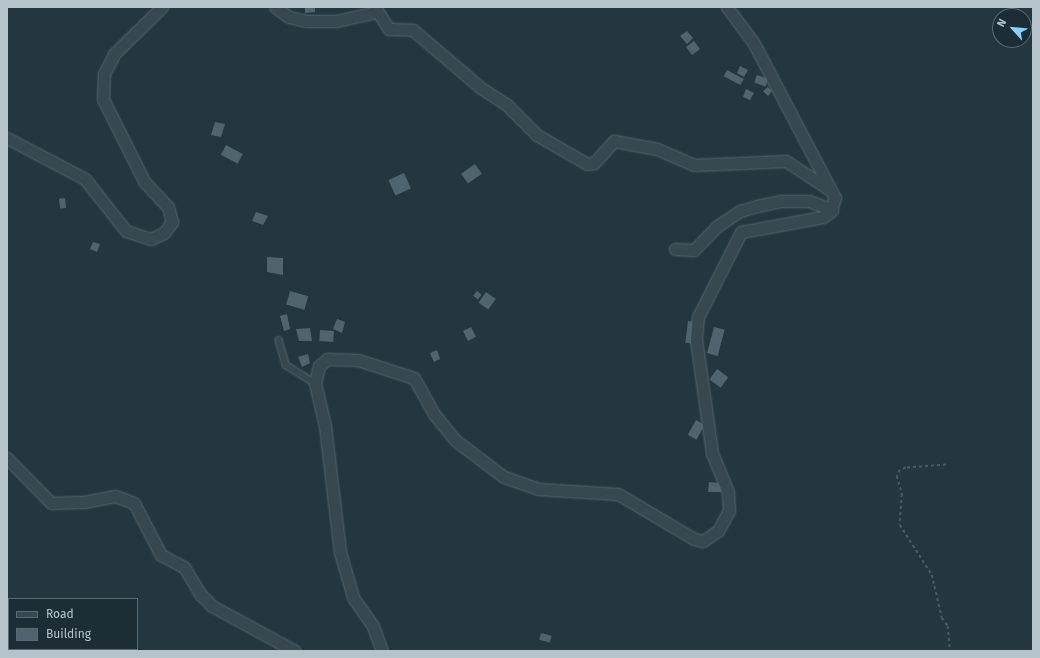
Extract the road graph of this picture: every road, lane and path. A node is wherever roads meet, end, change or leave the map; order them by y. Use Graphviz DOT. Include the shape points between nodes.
graph roads {
  1 [pos="162,7"];
  2 [pos="275,7"];
  3 [pos="727,7"];
  4 [pos="376,10"];
  5 [pos="7,138"];
  6 [pos="832,192"];
  7 [pos="832,210"];
  8 [pos="675,249"];
  9 [pos="279,340"];
  10 [pos="315,383"];
  11 [pos="7,458"];
  12 [pos="946,465"];
  13 [pos="295,651"];
  14 [pos="382,651"];
  15 [pos="950,651"];
  1 -- 5 [label="street" via="114,54 104,74 103,100 144,181 168,207 172,222 164,233 151,239 126,231 85,179"];
  2 -- 4 [label="street" via="289,17 307,21 336,21"];
  3 -- 6 [label="street" via="753,42 803,142"];
  4 -- 6 [label="street" via="389,29 413,30 480,88 506,104 537,135 587,164 594,163 614,141 657,149 694,165 786,161"];
  6 -- 7 [label="street"];
  7 -- 8 [label="street" via="809,201 780,201 757,206 740,211 716,227 694,250"];
  7 -- 10 [label="street" via="823,217 741,232 698,317 696,339 712,453 728,492 729,510 718,531 703,540 682,534 618,494 538,489 504,478 455,440 434,414 420,385 406,374 343,357 328,359 319,366"];
  9 -- 10 [label="lane" via="286,365"];
  10 -- 14 [label="street" via="325,426 340,552 353,597 373,626"];
  11 -- 13 [label="street" via="51,503 84,502 114,496 134,503 161,555 184,567 200,594 212,606"];
  12 -- 15 [label="path" via="906,468 900,470 897,476 902,494 900,526 932,575 942,618 948,626"];
}
